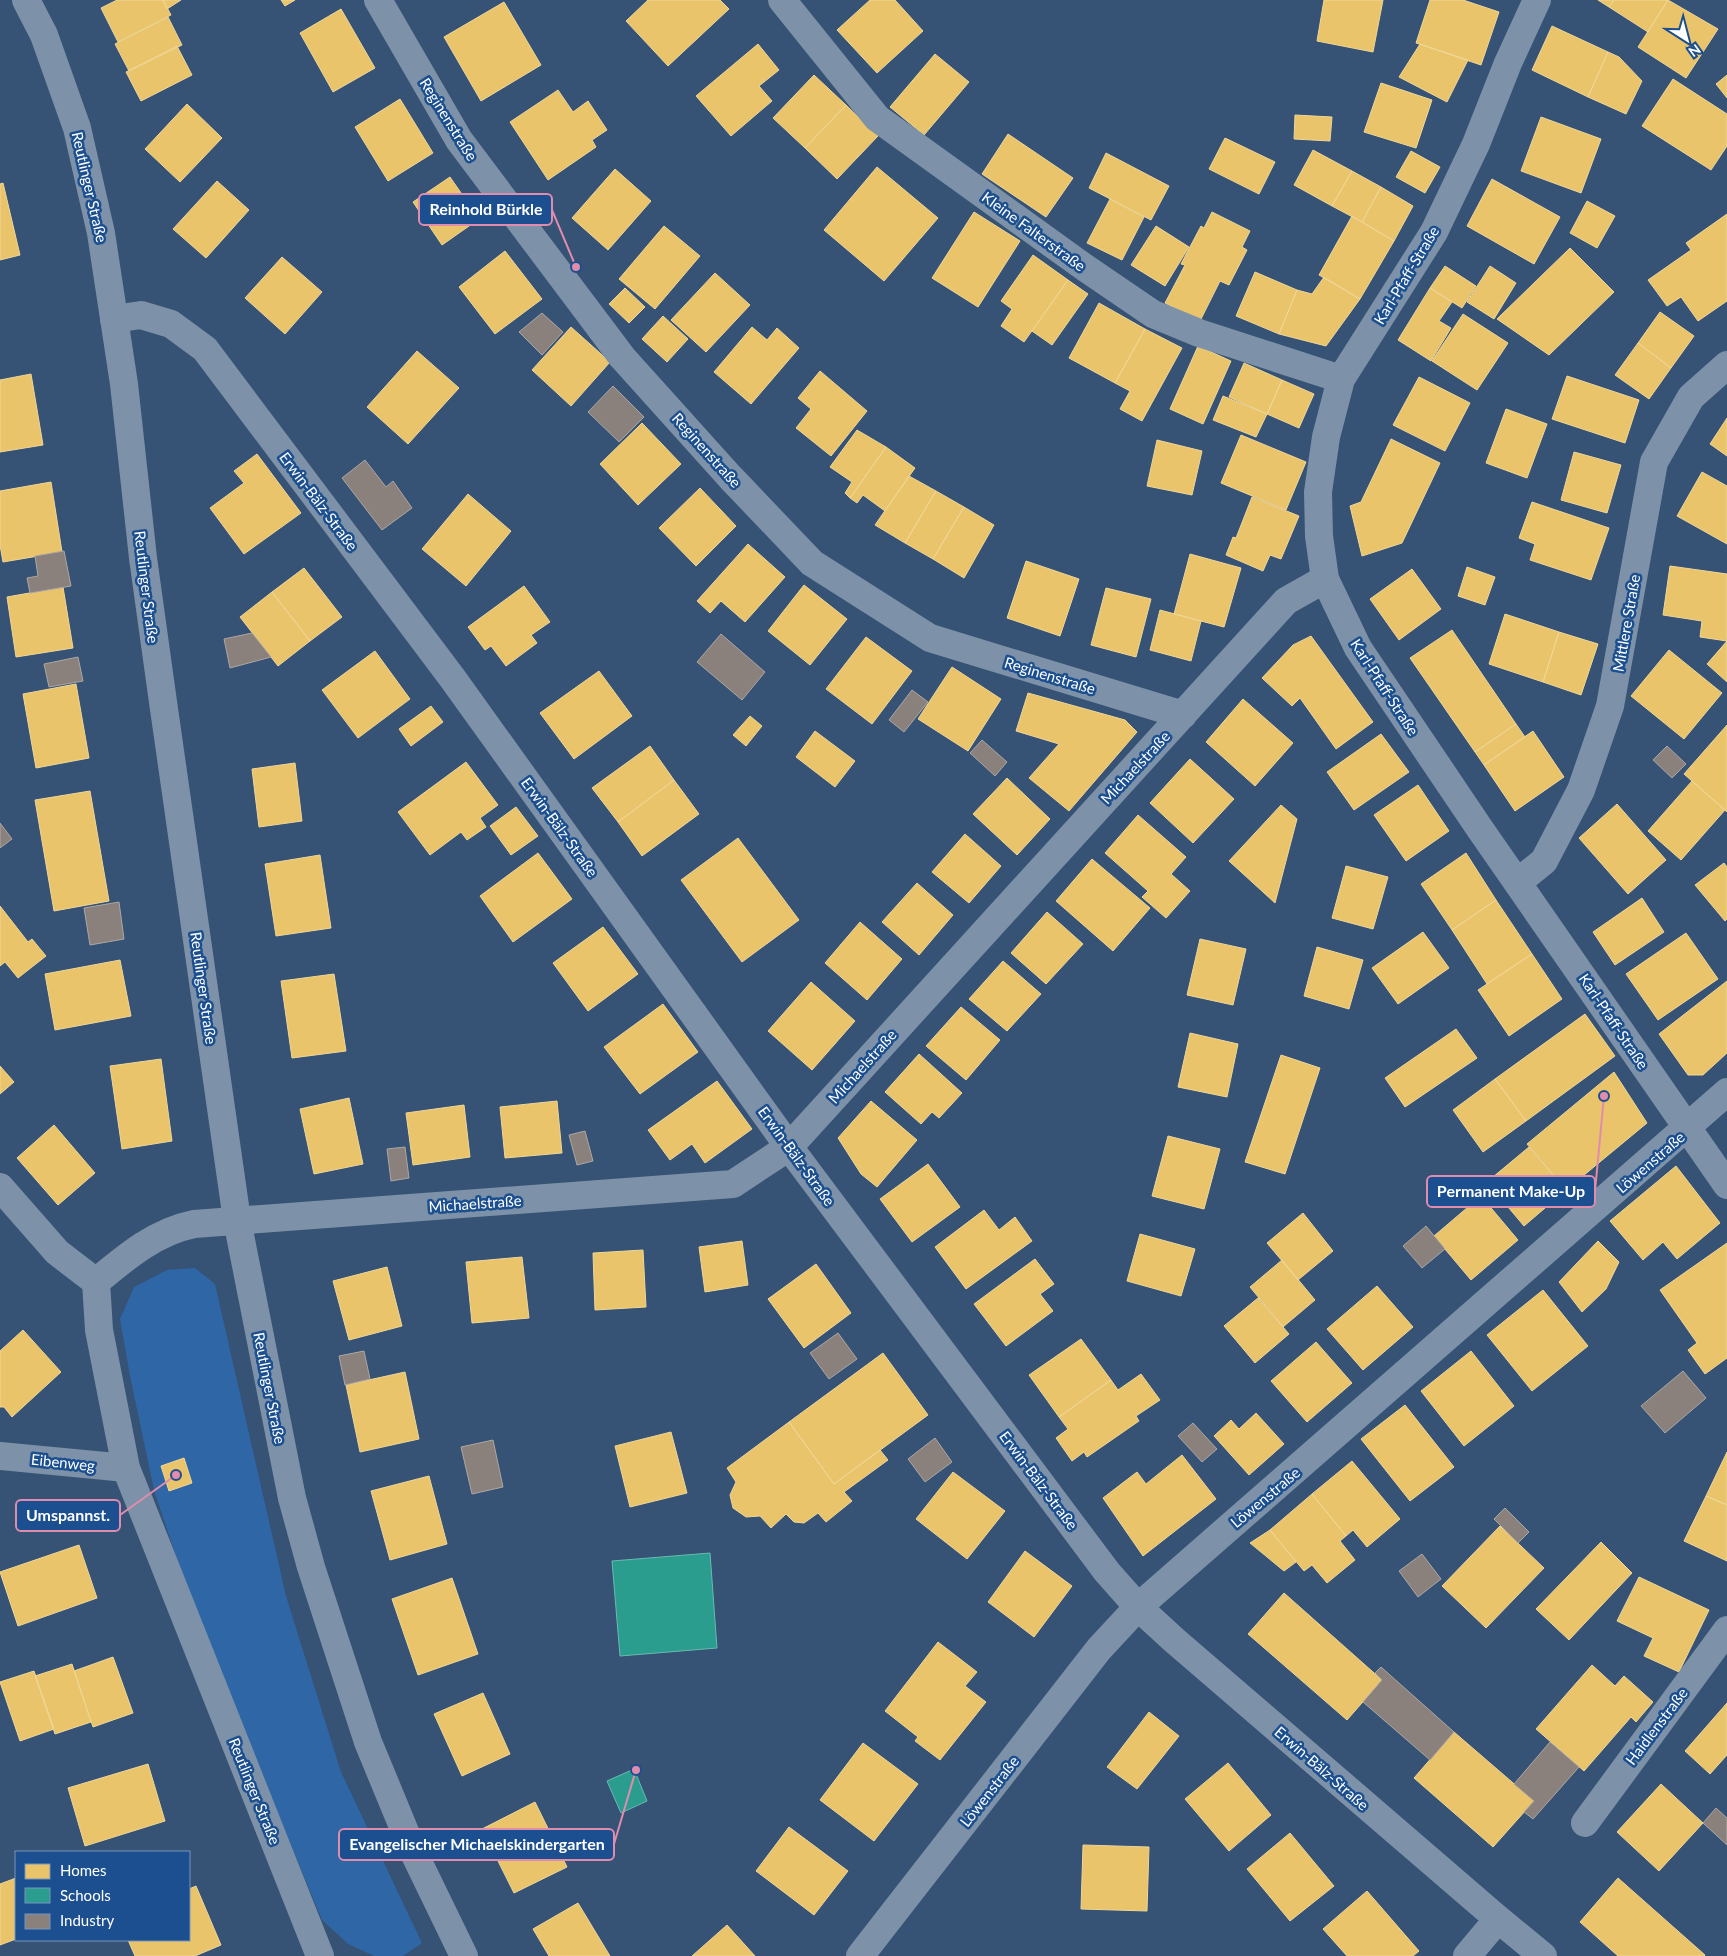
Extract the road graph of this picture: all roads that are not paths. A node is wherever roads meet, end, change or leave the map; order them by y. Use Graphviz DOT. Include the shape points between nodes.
graph roads {
  1 [pos="26,0"];
  2 [pos="378,0"];
  3 [pos="782,0"];
  4 [pos="1537,0"];
  5 [pos="114,319"];
  6 [pos="1727,365"];
  7 [pos="1341,379"];
  8 [pos="1325,579"];
  9 [pos="1183,716"];
  10 [pos="1518,882"];
  11 [pos="1727,1092"];
  12 [pos="1688,1129"];
  13 [pos="789,1147"];
  14 [pos="1727,1186"];
  15 [pos="0,1187"];
  16 [pos="237,1220"];
  17 [pos="96,1282"];
  18 [pos="0,1456"];
  19 [pos="126,1468"];
  20 [pos="1138,1606"];
  21 [pos="1727,1630"];
  22 [pos="1584,1823"];
  23 [pos="1498,1920"];
  24 [pos="320,1956"];
  25 [pos="464,1956"];
  26 [pos="860,1956"];
  27 [pos="1467,1956"];
  28 [pos="1543,1956"];
  1 -- 5 [label="street, Reutlinger Straße" via="44,35 77,128 101,233"];
  2 -- 9 [label="street, Reginenstraße" via="459,140 622,357 812,562 930,638"];
  3 -- 7 [label="street, Kleine Falterstraße" via="877,118 1153,314 1199,333"];
  4 -- 7 [label="street, Karl-Pfaff-Straße" via="1476,144 1434,232"];
  5 -- 13 [label="street, Erwin-Bälz-Straße" via="141,315 171,324 205,349 453,679"];
  5 -- 16 [label="street, Reutlinger Straße" via="144,568"];
  6 -- 10 [label="street, Mittlere Straße" via="1691,397 1654,462 1610,706 1581,790 1544,861"];
  7 -- 8 [label="street, Karl-Pfaff-Straße" via="1326,437 1318,492 1319,536"];
  8 -- 9 [label="street, Michaelstraße" via="1286,601"];
  8 -- 10 [label="street, Karl-Pfaff-Straße" via="1358,648"];
  9 -- 13 [label="street, Michaelstraße"];
  10 -- 12 [label="street, Karl-Pfaff-Straße"];
  11 -- 12 [label="street, Löwenstraße"];
  12 -- 14 [label="street, Karl-Pfaff-Straße"];
  12 -- 20 [label="street, Löwenstraße"];
  13 -- 16 [label="street, Michaelstraße" via="733,1184"];
  13 -- 20 [label="street, Erwin-Bälz-Straße" via="1107,1572"];
  15 -- 17 [label="street" via="57,1252"];
  16 -- 17 [label="street, Michaelstraße" via="180,1227 134,1250"];
  16 -- 25 [label="street, Reutlinger Straße" via="292,1498 311,1567 368,1742 413,1851"];
  17 -- 19 [label="street, Reutlinger Straße" via="99,1330"];
  18 -- 19 [label="street, Eibenweg"];
  19 -- 24 [label="street, Reutlinger Straße"];
  20 -- 23 [label="street, Erwin-Bälz-Straße"];
  20 -- 26 [label="street, Löwenstraße" via="1099,1649"];
  21 -- 22 [label="street, Haidlenstraße"];
  23 -- 27 [label="street"];
  23 -- 28 [label="street, Erwin-Bälz-Straße"];
}
